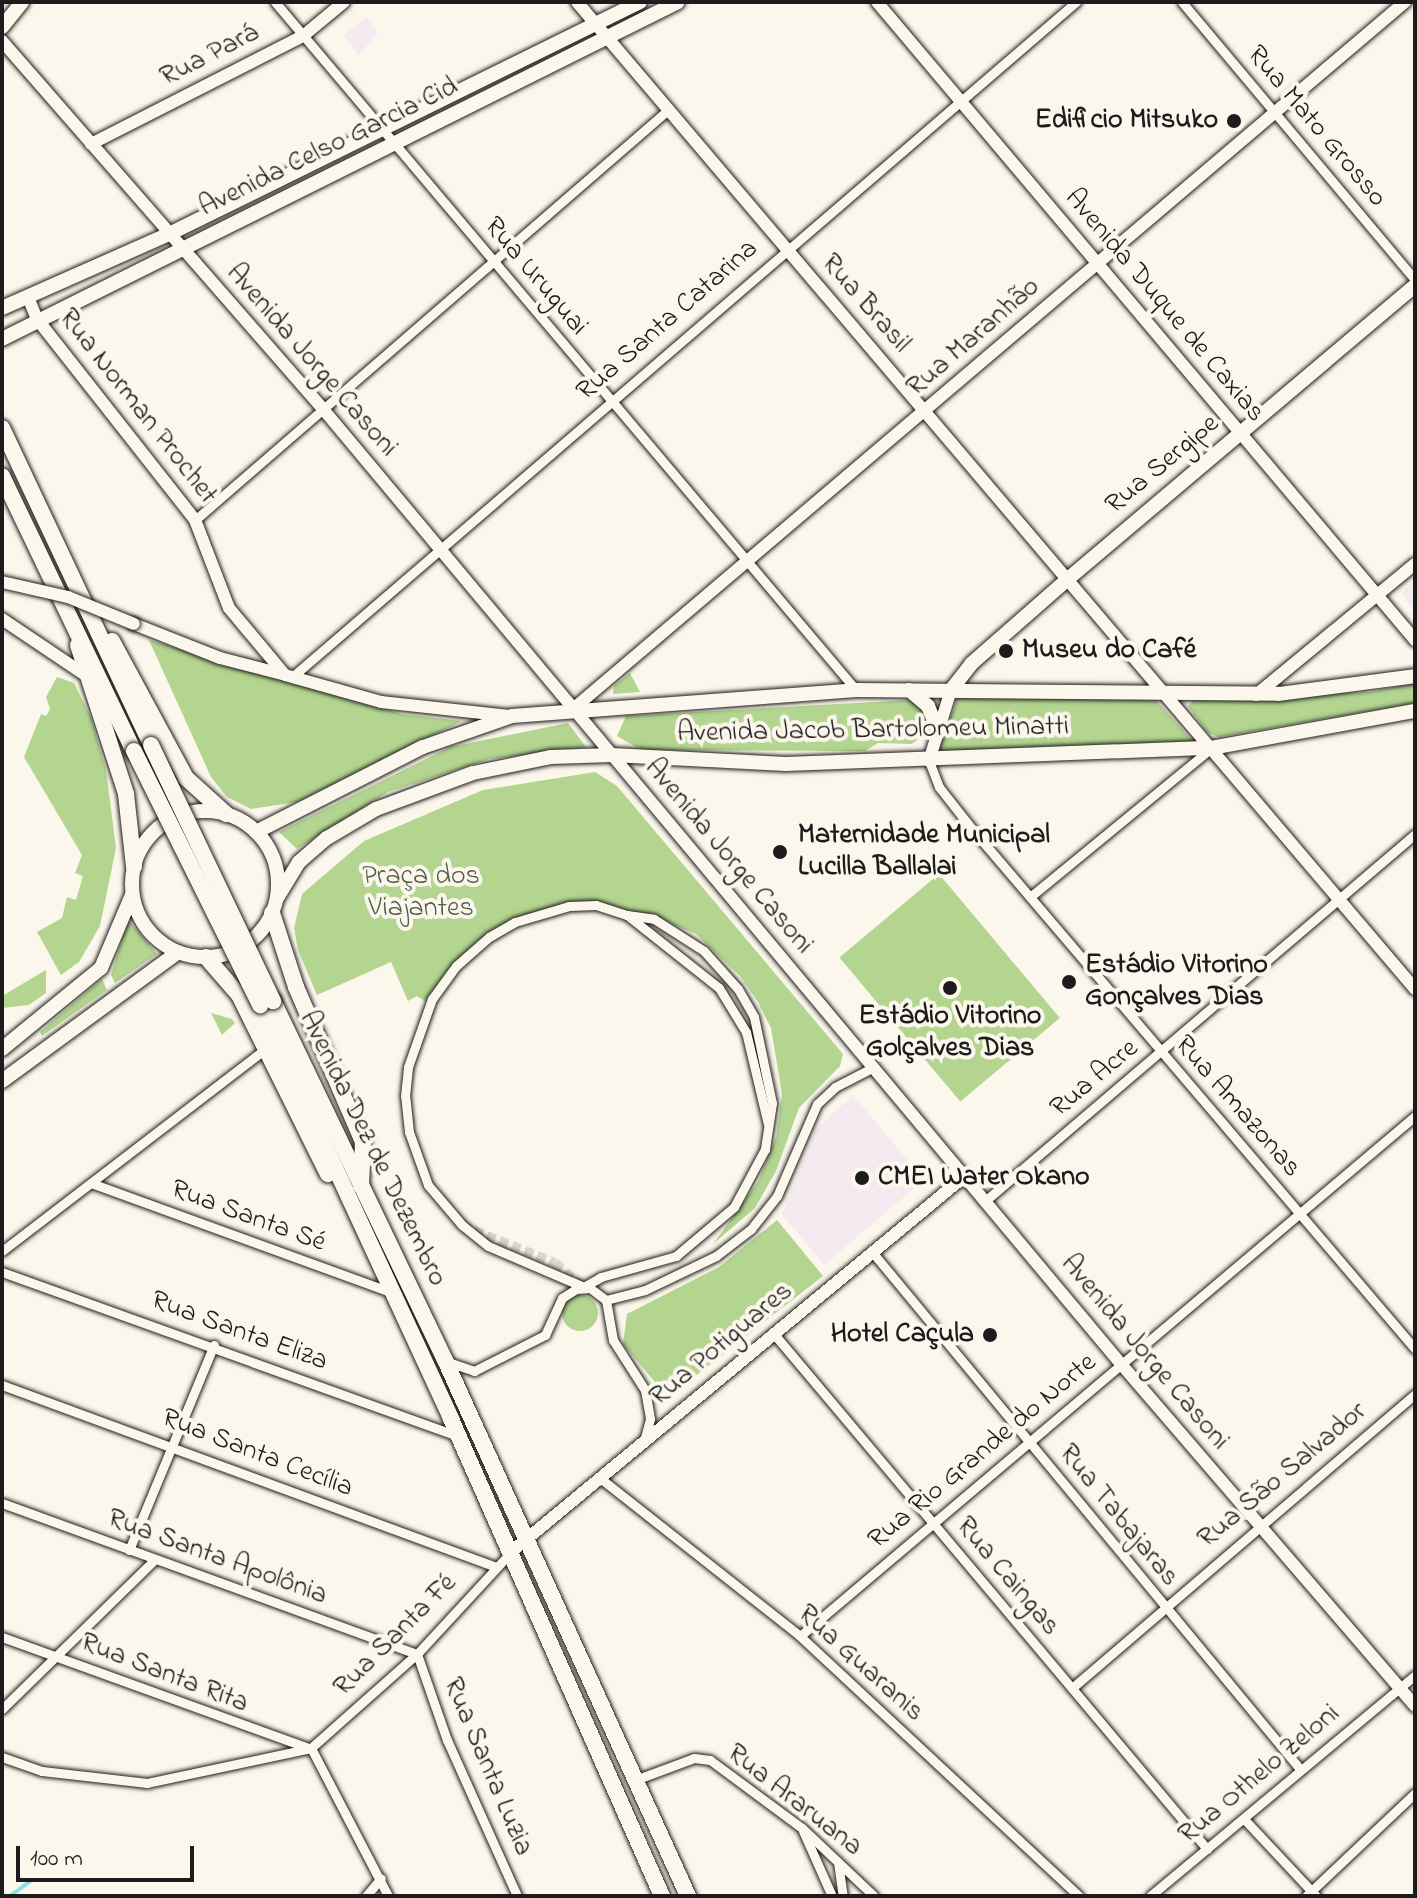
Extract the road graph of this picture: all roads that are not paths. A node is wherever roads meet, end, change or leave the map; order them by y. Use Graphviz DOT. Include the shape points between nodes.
graph roads {
  1 [pos="22,2"];
  2 [pos="275,2"];
  3 [pos="344,2"];
  4 [pos="577,2"];
  5 [pos="640,2"];
  6 [pos="678,2"];
  7 [pos="877,2"];
  8 [pos="1076,2"];
  9 [pos="1182,2"];
  10 [pos="1405,2"];
  11 [pos="596,25"];
  12 [pos="2,27"];
  13 [pos="303,36"];
  14 [pos="608,38"];
  15 [pos="2,41"];
  16 [pos="477,82"];
  17 [pos="485,99"];
  18 [pos="960,99"];
  19 [pos="668,110"];
  20 [pos="1277,112"];
  21 [pos="384,129"];
  22 [pos="91,144"];
  23 [pos="395,144"];
  24 [pos="330,156"];
  25 [pos="338,172"];
  26 [pos="292,174"];
  27 [pos="296,193"];
  28 [pos="169,234"];
  29 [pos="183,249"];
  30 [pos="786,249"];
  31 [pos="493,263"];
  32 [pos="1097,263"];
  33 [pos="1415,280"];
  34 [pos="1415,286"];
  35 [pos="28,297"];
  36 [pos="2,308"];
  37 [pos="37,319"];
  38 [pos="5,338"];
  39 [pos="611,400"];
  40 [pos="323,409"];
  41 [pos="926,412"];
  42 [pos="2,428"];
  43 [pos="1240,433"];
  44 [pos="2,476"];
  45 [pos="195,520"];
  46 [pos="439,548"];
  47 [pos="749,562"];
  48 [pos="1415,564"];
  49 [pos="1069,578"];
  50 [pos="2,582"];
  51 [pos="1377,597"];
  52 [pos="85,606"];
  53 [pos="2,619"];
  54 [pos="75,624"];
  55 [pos="1415,640"];
  56 [pos="84,674"];
  57 [pos="289,676"];
  58 [pos="1415,676"];
  59 [pos="856,690"];
  60 [pos="909,690"];
  61 [pos="951,690"];
  62 [pos="1165,694"];
  63 [pos="1256,695"];
  64 [pos="573,709"];
  65 [pos="1415,711"];
  66 [pos="512,716"];
  67 [pos="937,728"];
  68 [pos="1211,748"];
  69 [pos="612,755"];
  70 [pos="929,761"];
  71 [pos="226,814"];
  72 [pos="256,832"];
  73 [pos="1415,834"];
  74 [pos="134,867"];
  75 [pos="133,895"];
  76 [pos="1030,897"];
  77 [pos="1339,899"];
  78 [pos="274,905"];
  79 [pos="627,915"];
  80 [pos="178,952"];
  81 [pos="206,957"];
  82 [pos="1415,989"];
  83 [pos="266,1003"];
  84 [pos="2,1049"];
  85 [pos="265,1049"];
  86 [pos="1159,1054"];
  87 [pos="872,1068"];
  88 [pos="2,1081"];
  89 [pos="1415,1116"];
  90 [pos="768,1124"];
  91 [pos="965,1176"];
  92 [pos="91,1183"];
  93 [pos="361,1186"];
  94 [pos="344,1192"];
  95 [pos="985,1201"];
  96 [pos="1298,1214"];
  97 [pos="2,1251"];
  98 [pos="873,1253"];
  99 [pos="2,1272"];
  100 [pos="584,1287"];
  101 [pos="390,1292"];
  102 [pos="606,1300"];
  103 [pos="774,1334"];
  104 [pos="214,1345"];
  105 [pos="1415,1349"];
  106 [pos="445,1360"];
  107 [pos="1121,1364"];
  108 [pos="2,1385"];
  109 [pos="1415,1394"];
  110 [pos="460,1437"];
  111 [pos="644,1441"];
  112 [pos="1030,1442"];
  113 [pos="169,1443"];
  114 [pos="600,1478"];
  115 [pos="2,1503"];
  116 [pos="933,1523"];
  117 [pos="1258,1525"];
  118 [pos="526,1540"];
  119 [pos="129,1550"];
  120 [pos="511,1552"];
  121 [pos="155,1559"];
  122 [pos="496,1567"];
  123 [pos="1164,1607"];
  124 [pos="800,1636"];
  125 [pos="2,1637"];
  126 [pos="417,1654"];
  127 [pos="56,1657"];
  128 [pos="1415,1675"];
  129 [pos="1072,1688"];
  130 [pos="1399,1688"];
  131 [pos="1415,1706"];
  132 [pos="2,1709"];
  133 [pos="311,1748"];
  134 [pos="2,1757"];
  135 [pos="1300,1769"];
  136 [pos="635,1780"];
  137 [pos="1415,1793"];
  138 [pos="1244,1819"];
  139 [pos="802,1828"];
  140 [pos="1207,1849"];
  141 [pos="838,1862"];
  142 [pos="381,1878"];
  143 [pos="1311,1894"];
  144 [pos="366,1896"];
  145 [pos="388,1896"];
  146 [pos="517,1896"];
  147 [pos="662,1896"];
  148 [pos="688,1896"];
  149 [pos="832,1896"];
  150 [pos="843,1896"];
  151 [pos="874,1896"];
  152 [pos="1079,1896"];
  153 [pos="1150,1896"];
  1 -- 12 [label="main road"];
  2 -- 13 [label="street, Rua Uruguai"];
  3 -- 13 [label="street, Rua Pará"];
  4 -- 11 [label="street, Rua Brasil"];
  5 -- 11 [label="main road, Avenida Celso Garcia Cid"];
  6 -- 14 [label="main road, Avenida Celso Garcia Cid"];
  7 -- 18 [label="street, Avenida Duque de Caxias"];
  8 -- 18 [label="street, Rua Santa Catarina"];
  9 -- 20 [label="street, Rua Mato Grosso"];
  10 -- 20 [label="street, Rua Maranhão"];
  11 -- 14 [label="street, Rua Brasil"];
  11 -- 16 [label="main road, Avenida Celso Garcia Cid"];
  13 -- 21 [label="street, Rua Uruguai"];
  13 -- 22 [label="street, Rua Pará"];
  14 -- 17 [label="main road, Avenida Celso Garcia Cid"];
  14 -- 19 [label="street, Rua Brasil"];
  15 -- 22 [label="street, Avenida Jorge Casoni"];
  16 -- 17 [label="main road"];
  16 -- 21 [label="main road, Avenida Celso Garcia Cid"];
  17 -- 23 [label="main road, Avenida Celso Garcia Cid"];
  18 -- 30 [label="street, Rua Santa Catarina"];
  18 -- 32 [label="street, Avenida Duque de Caxias"];
  19 -- 30 [label="street, Rua Brasil"];
  19 -- 31 [label="street"];
  20 -- 32 [label="street, Rua Maranhão"];
  20 -- 33 [label="street, Rua Mato Grosso"];
  21 -- 23 [label="street, Rua Uruguai"];
  21 -- 24 [label="main road, Avenida Celso Garcia Cid"];
  22 -- 28 [label="street, Avenida Jorge Casoni"];
  23 -- 25 [label="main road, Avenida Celso Garcia Cid"];
  23 -- 31 [label="street, Rua Uruguai"];
  24 -- 25 [label="main road"];
  24 -- 26 [label="main road, Avenida Celso Garcia Cid"];
  25 -- 27 [label="main road, Avenida Celso Garcia Cid"];
  26 -- 27 [label="main road"];
  26 -- 28 [label="main road, Avenida Celso Garcia Cid"];
  27 -- 29 [label="main road, Avenida Celso Garcia Cid"];
  28 -- 29 [label="street, Avenida Jorge Casoni"];
  28 -- 35 [label="main road, Avenida Celso Garcia Cid"];
  29 -- 37 [label="main road, Avenida Celso Garcia Cid"];
  29 -- 40 [label="street, Avenida Jorge Casoni"];
  30 -- 39 [label="street, Rua Santa Catarina"];
  30 -- 41 [label="street, Rua Brasil"];
  31 -- 39 [label="street, Rua Uruguai"];
  31 -- 40 [label="street"];
  32 -- 41 [label="street, Rua Maranhão"];
  32 -- 43 [label="street, Avenida Duque de Caxias"];
  34 -- 43 [label="main road, Rua Sergipe"];
  35 -- 36 [label="main road, Avenida Celso Garcia Cid"];
  35 -- 37 [label="street, Rua Norman Prochet"];
  37 -- 38 [label="main road, Avenida Celso Garcia Cid"];
  37 -- 45 [label="street, Rua Norman Prochet"];
  39 -- 46 [label="street, Rua Santa Catarina"];
  39 -- 47 [label="street, Rua Uruguai"];
  40 -- 45 [label="street"];
  40 -- 46 [label="street, Avenida Jorge Casoni"];
  41 -- 47 [label="street, Rua Maranhão"];
  41 -- 49 [label="street, Rua Brasil"];
  42 -- 52 [label="highway, Avenida Dez de Dezembro"];
  43 -- 49 [label="main road, Rua Sergipe"];
  43 -- 51 [label="street, Avenida Duque de Caxias"];
  44 -- 54 [label="highway, Avenida Dez de Dezembro"];
  45 -- 57 [label="street, Rua Norman Prochet" via="229,608"];
  46 -- 57 [label="street, Rua Santa Catarina"];
  46 -- 64 [label="street, Avenida Jorge Casoni"];
  47 -- 59 [label="street, Rua Uruguai"];
  47 -- 64 [label="street, Rua Maranhão"];
  48 -- 51 [label="street"];
  49 -- 61 [label="main road, Rua Sergipe" via="971,664"];
  49 -- 62 [label="street, Rua Brasil"];
  50 -- 57 [label="street, bridge" via="68,597 220,658"];
  51 -- 55 [label="street, Avenida Duque de Caxias"];
  51 -- 63 [label="street"];
  52 -- 71 [label="highway" via="138,684 186,778"];
  52 -- 83 [label="highway, Avenida Dez de Dezembro, bridge"];
  53 -- 56 [label="street"];
  54 -- 56 [label="highway"];
  54 -- 83 [label="highway, Avenida Dez de Dezembro, bridge" via="134,751"];
  56 -- 74 [label="highway" via="126,794"];
  57 -- 66 [label="street" via="381,702"];
  58 -- 63 [label="main road, Avenida Jacob Bartolomeu Minatti"];
  59 -- 60 [label="main road, Avenida Jacob Bartolomeu Minatti"];
  59 -- 64 [label="main road, Avenida Jacob Bartolomeu Minatti"];
  60 -- 61 [label="main road, Avenida Jacob Bartolomeu Minatti"];
  60 -- 67 [label="main road" via="928,706"];
  61 -- 62 [label="main road, Avenida Jacob Bartolomeu Minatti"];
  61 -- 67 [label="street"];
  62 -- 63 [label="main road, Avenida Jacob Bartolomeu Minatti"];
  62 -- 68 [label="street, Rua Brasil"];
  64 -- 66 [label="main road, Avenida Jacob Bartolomeu Minatti"];
  64 -- 69 [label="street, Avenida Jorge Casoni"];
  65 -- 68 [label="main road, Avenida Jacob Bartolomeu Minatti"];
  66 -- 72 [label="main road, Avenida Jacob Bartolomeu Minatti" via="423,747"];
  67 -- 70 [label="street"];
  68 -- 70 [label="main road, Avenida Jacob Bartolomeu Minatti"];
  68 -- 76 [label="street"];
  68 -- 77 [label="street, Rua Brasil"];
  69 -- 70 [label="main road, Avenida Jacob Bartolomeu Minatti" via="690,763"];
  69 -- 78 [label="main road, Avenida Jacob Bartolomeu Minatti" via="551,757 473,773 376,809 299,862"];
  69 -- 87 [label="street, Avenida Jorge Casoni"];
  70 -- 76 [label="street, Rua Amazonas" via="948,799"];
  71 -- 72 [label="main road"];
  71 -- 74 [label="main road" via="192,812 161,826"];
  72 -- 78 [label="main road" via="275,862"];
  73 -- 77 [label="street, Rua Acre"];
  74 -- 75 [label="main road"];
  75 -- 80 [label="main road" via="152,935"];
  75 -- 84 [label="main road" via="101,968"];
  76 -- 86 [label="street, Rua Amazonas"];
  77 -- 82 [label="street, Rua Brasil"];
  77 -- 86 [label="street, Rua Acre"];
  78 -- 81 [label="main road" via="245,944"];
  78 -- 93 [label="highway" via="301,999 363,1142"];
  79 -- 90 [label="street" via="691,961 730,1003 750,1043"];
  79 -- 90 [label="street" via="647,916 676,932 713,959 738,989 765,1054 772,1103"];
  79 -- 100 [label="street" via="596,905 569,906 515,922 489,937 456,966 432,999 406,1082 417,1162 447,1209 500,1253"];
  80 -- 81 [label="main road"];
  80 -- 88 [label="main road"];
  81 -- 85 [label="highway" via="239,995"];
  83 -- 93 [label="highway, Avenida Dez de Dezembro"];
  83 -- 94 [label="highway, Avenida Dez de Dezembro"];
  85 -- 92 [label="street"];
  85 -- 94 [label="highway" via="317,1158"];
  86 -- 95 [label="street, Rua Acre"];
  86 -- 96 [label="street, Rua Amazonas"];
  87 -- 91 [label="street, Avenida Jorge Casoni"];
  87 -- 102 [label="street" via="835,1087 817,1104 781,1187 751,1229 716,1256 645,1290"];
  89 -- 96 [label="street, Rua Rio Grande do Norte"];
  90 -- 100 [label="street" via="765,1149 751,1179 713,1228 661,1262 601,1277"];
  91 -- 95 [label="street, Avenida Jorge Casoni"];
  91 -- 98 [label="street, Rua Potiguares"];
  92 -- 97 [label="street"];
  92 -- 101 [label="street, Rua Santa Sé"];
  93 -- 106 [label="highway, Avenida Dez de Dezembro"];
  94 -- 101 [label="highway, Avenida Dez de Dezembro"];
  95 -- 107 [label="street, Avenida Jorge Casoni"];
  96 -- 105 [label="street, Rua Amazonas"];
  96 -- 107 [label="street, Rua Rio Grande do Norte"];
  98 -- 103 [label="street, Rua Potiguares"];
  98 -- 112 [label="street, Rua Tabajaras"];
  99 -- 104 [label="street, Rua Santa Eliza"];
  100 -- 102 [label="street"];
  100 -- 106 [label="street" via="562,1298 545,1335 474,1371"];
  101 -- 110 [label="highway, Avenida Dez de Dezembro"];
  102 -- 111 [label="street" via="613,1340 647,1399 650,1419"];
  103 -- 111 [label="street, Rua Potiguares"];
  103 -- 116 [label="street, Rua Caingas"];
  104 -- 110 [label="street, Rua Santa Eliza"];
  104 -- 113 [label="street"];
  106 -- 118 [label="highway, Avenida Dez de Dezembro"];
  107 -- 112 [label="street, Rua Rio Grande do Norte"];
  107 -- 117 [label="street, Avenida Jorge Casoni"];
  108 -- 113 [label="street, Rua Santa Cecília"];
  109 -- 117 [label="street, Rua São Salvador"];
  110 -- 120 [label="highway, Avenida Dez de Dezembro"];
  111 -- 114 [label="street, Rua Potiguares"];
  112 -- 116 [label="street, Rua Rio Grande do Norte"];
  112 -- 123 [label="street, Rua Tabajaras"];
  113 -- 119 [label="street"];
  113 -- 122 [label="street, Rua Santa Cecília"];
  114 -- 118 [label="street, Rua Potiguares"];
  114 -- 124 [label="street, Rua Guaranis"];
  115 -- 119 [label="street, Rua Santa Apolônia"];
  116 -- 124 [label="street, Rua Rio Grande do Norte"];
  116 -- 129 [label="street, Rua Caingas"];
  117 -- 123 [label="street, Rua São Salvador"];
  117 -- 130 [label="street, Avenida Jorge Casoni"];
  118 -- 120 [label="street, Rua Potiguares"];
  118 -- 136 [label="highway, Avenida Dez de Dezembro"];
  119 -- 121 [label="street, Rua Santa Apolônia"];
  120 -- 122 [label="street, Rua Santa Fé"];
  120 -- 147 [label="highway, Avenida Dez de Dezembro"];
  121 -- 126 [label="street, Rua Santa Apolônia"];
  121 -- 127 [label="street"];
  122 -- 126 [label="street, Rua Santa Fé"];
  123 -- 129 [label="street, Rua São Salvador"];
  123 -- 135 [label="street, Rua Tabajaras"];
  124 -- 152 [label="street, Rua Guaranis"];
  125 -- 127 [label="street, Rua Santa Rita"];
  126 -- 133 [label="street, Rua Santa Fé"];
  126 -- 146 [label="street, Rua Santa Luzia" via="447,1740"];
  127 -- 132 [label="street"];
  127 -- 133 [label="street, Rua Santa Rita"];
  128 -- 130 [label="street, Rua Othelo Zeloni"];
  129 -- 140 [label="street, Rua Caingas"];
  130 -- 131 [label="street, Avenida Jorge Casoni"];
  130 -- 135 [label="street, Rua Othelo Zeloni"];
  133 -- 134 [label="street" via="147,1783 42,1771"];
  133 -- 142 [label="street"];
  135 -- 138 [label="street, Rua Othelo Zeloni"];
  136 -- 139 [label="street, Rua Araruana" via="694,1758 710,1760"];
  136 -- 148 [label="highway, Avenida Dez de Dezembro"];
  137 -- 143 [label="street"];
  138 -- 140 [label="street, Rua Othelo Zeloni"];
  138 -- 143 [label="street"];
  139 -- 141 [label="street, Rua Araruana"];
  139 -- 149 [label="street"];
  140 -- 153 [label="street, Rua Othelo Zeloni"];
  141 -- 150 [label="street"];
  141 -- 151 [label="street, Rua Araruana"];
  142 -- 144 [label="street"];
  142 -- 145 [label="street"];
}
